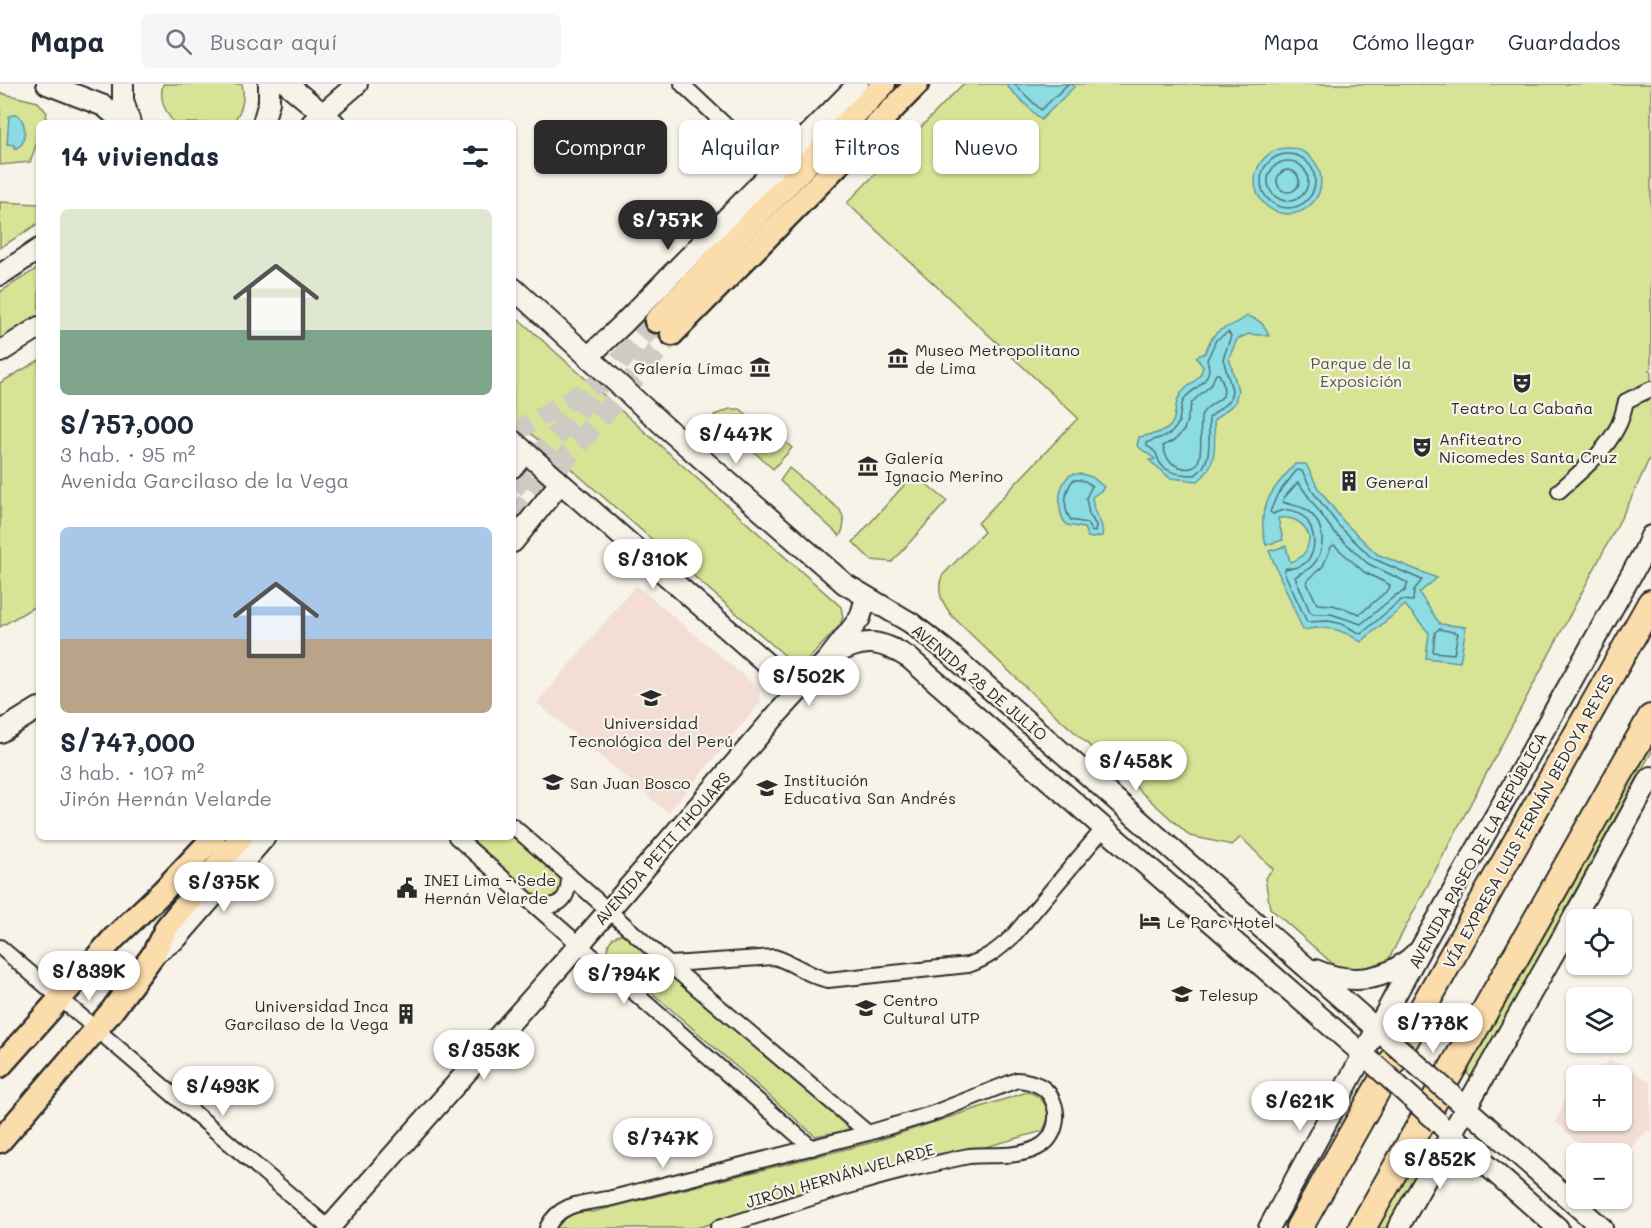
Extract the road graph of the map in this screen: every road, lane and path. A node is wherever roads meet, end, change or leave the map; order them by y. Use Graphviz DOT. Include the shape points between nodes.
graph roads {
  1 [pos="47,84"];
  2 [pos="123,84"];
  3 [pos="269,84"];
  4 [pos="287,84"];
  5 [pos="357,84"];
  6 [pos="682,84"];
  7 [pos="858,84"];
  8 [pos="884,84"];
  9 [pos="917,84"];
  10 [pos="121,120"];
  11 [pos="129,120"];
  12 [pos="264,120"];
  13 [pos="324,120"];
  14 [pos="720,120"];
  15 [pos="801,142"];
  16 [pos="769,174"];
  17 [pos="36,251"];
  18 [pos="0,275"];
  19 [pos="516,291"];
  20 [pos="36,329"];
  21 [pos="0,352"];
  22 [pos="588,357"];
  23 [pos="1651,388"];
  24 [pos="517,453"];
  25 [pos="560,483"];
  26 [pos="1559,491"];
  27 [pos="1651,536"];
  28 [pos="516,538"];
  29 [pos="866,598"];
  30 [pos="1651,603"];
  31 [pos="829,658"];
  32 [pos="810,677"];
  33 [pos="36,710"];
  34 [pos="1651,718"];
  35 [pos="0,732"];
  36 [pos="1651,777"];
  37 [pos="1104,828"];
  38 [pos="516,829"];
  39 [pos="197,840"];
  40 [pos="211,840"];
  41 [pos="239,840"];
  42 [pos="262,840"];
  43 [pos="459,840"];
  44 [pos="569,875"];
  45 [pos="538,908"];
  46 [pos="608,909"];
  47 [pos="114,939"];
  48 [pos="579,945"];
  49 [pos="0,947"];
  50 [pos="1421,948"];
  51 [pos="153,955"];
  52 [pos="1299,961"];
  53 [pos="670,965"];
  54 [pos="60,998"];
  55 [pos="640,999"];
  56 [pos="97,1029"];
  57 [pos="1383,1034"];
  58 [pos="1369,1060"];
  59 [pos="0,1066"];
  60 [pos="1459,1102"];
  61 [pos="1444,1128"];
  62 [pos="868,1134"];
  63 [pos="0,1141"];
  64 [pos="812,1148"];
  65 [pos="329,1228"];
  66 [pos="547,1228"];
  67 [pos="718,1228"];
  68 [pos="1269,1228"];
  69 [pos="1299,1228"];
  70 [pos="1362,1228"];
  71 [pos="1398,1228"];
  72 [pos="1558,1228"];
  73 [pos="1602,1228"];
  1 -- 10 [label="main road" via="105,106"];
  2 -- 11 [label="main road"];
  3 -- 12 [label="main road"];
  4 -- 13 [label="main road"];
  5 -- 13 [label="main road"];
  6 -- 14 [label="street"];
  7 -- 15 [label="main road"];
  8 -- 9 [label="main road" via="664,327"];
  16 -- 22 [label="main road"];
  17 -- 18 [label="main road"];
  19 -- 22 [label="main road, AVENIDA 28 DE JULIO"];
  20 -- 21 [label="main road"];
  22 -- 29 [label="main road, AVENIDA 28 DE JULIO" via="844,584"];
  23 -- 26 [label="street" via="1626,400 1617,428 1605,446"];
  24 -- 25 [label="main road"];
  25 -- 28 [label="main road"];
  25 -- 32 [label="main road" via="775,671 792,681"];
  27 -- 50 [label="main road, AVENIDA PASEO DE LA REPÚBLICA"];
  29 -- 31 [label="main road, AVENIDA PETIT THOUARS" via="860,618"];
  29 -- 52 [label="main road, AVENIDA 28 DE JULIO" via="911,623 948,652"];
  30 -- 69 [label="highway, VÍA EXPRESA LUIS FERNÁN BEDOYA REYES"];
  31 -- 32 [label="main road, AVENIDA PETIT THOUARS"];
  31 -- 37 [label="main road, AVENIDA 28 DE JULIO" via="850,646 868,642 885,645 903,655"];
  32 -- 46 [label="main road, AVENIDA PETIT THOUARS"];
  33 -- 35 [label="main road"];
  34 -- 70 [label="highway"];
  36 -- 60 [label="main road"];
  37 -- 53 [label="street" via="1012,937 996,952 968,965 828,980 774,957"];
  37 -- 58 [label="main road, AVENIDA 28 DE JULIO"];
  38 -- 44 [label="street, JIRÓN HERNÁN VELARDE"];
  39 -- 47 [label="main road"];
  40 -- 47 [label="main road"];
  41 -- 51 [label="main road" via="167,927"];
  42 -- 51 [label="main road" via="177,938"];
  43 -- 45 [label="street, JIRÓN HERNÁN VELARDE"];
  44 -- 45 [label="street" via="569,890 563,900 551,907"];
  44 -- 46 [label="street, JIRÓN HERNÁN VELARDE"];
  45 -- 48 [label="street, JIRÓN HERNÁN VELARDE"];
  46 -- 48 [label="main road, AVENIDA PETIT THOUARS"];
  46 -- 53 [label="street, JIRÓN HERNÁN VELARDE"];
  47 -- 54 [label="main road"];
  48 -- 55 [label="street, JIRÓN HERNÁN VELARDE"];
  48 -- 65 [label="main road, AVENIDA PETIT THOUARS"];
  49 -- 54 [label="street"];
  50 -- 52 [label="main road" via="1396,969 1367,979 1332,976"];
  50 -- 57 [label="main road, AVENIDA PASEO DE LA REPÚBLICA"];
  51 -- 56 [label="main road"];
  52 -- 57 [label="main road, AVENIDA 28 DE JULIO"];
  53 -- 55 [label="street" via="656,965 644,973 639,985"];
  53 -- 62 [label="street, JIRÓN HERNÁN VELARDE"];
  54 -- 56 [label="street"];
  54 -- 59 [label="main road"];
  55 -- 64 [label="street, JIRÓN HERNÁN VELARDE"];
  56 -- 63 [label="main road"];
  56 -- 65 [label="street"];
  57 -- 58 [label="main road, AVENIDA PASEO DE LA REPÚBLICA"];
  57 -- 60 [label="main road, AVENIDA 28 DE JULIO, bridge"];
  58 -- 61 [label="main road, AVENIDA 28 DE JULIO, bridge"];
  58 -- 68 [label="main road, AVENIDA PASEO DE LA REPÚBLICA"];
  60 -- 61 [label="main road"];
  60 -- 73 [label="main road, AVENIDA 28 DE JULIO"];
  61 -- 71 [label="main road"];
  61 -- 72 [label="main road, AVENIDA 28 DE JULIO"];
  62 -- 64 [label="street, JIRÓN HERNÁN VELARDE"];
  62 -- 67 [label="street, JIRÓN HERNÁN VELARDE" via="1017,1080 1040,1085 1050,1094 1057,1117 1048,1140 1027,1152 968,1156 902,1171"];
  64 -- 66 [label="street, JIRÓN HERNÁN VELARDE" via="608,1199 573,1204 554,1216"];
}
